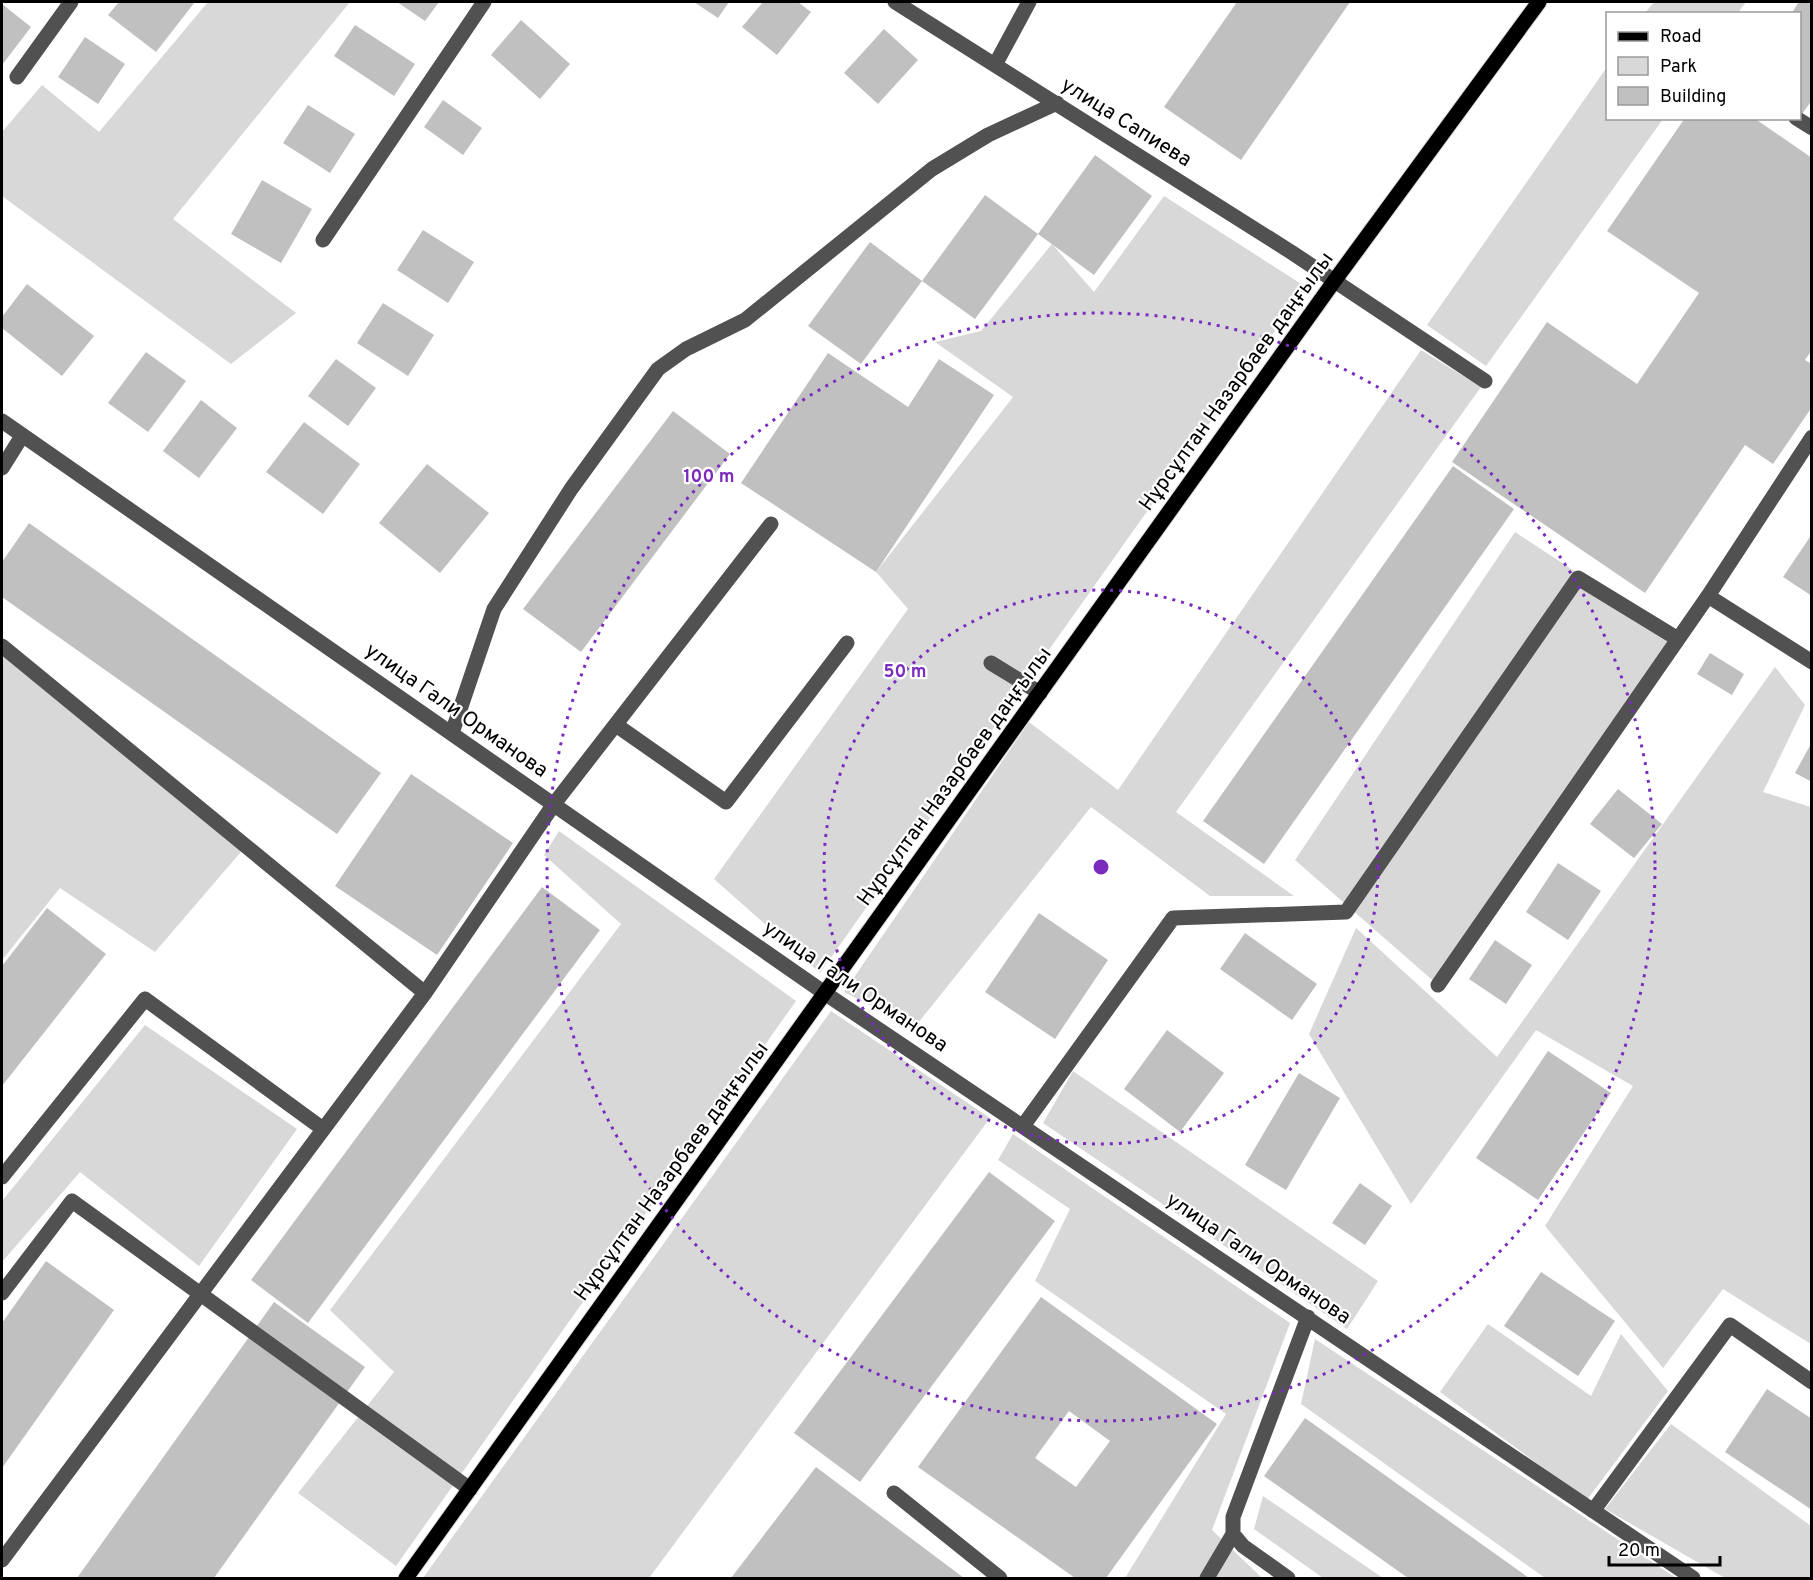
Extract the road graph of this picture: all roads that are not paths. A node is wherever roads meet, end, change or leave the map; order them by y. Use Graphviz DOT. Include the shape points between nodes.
graph roads {
  1 [pos="71,2"];
  2 [pos="484,2"];
  3 [pos="895,2"];
  4 [pos="1029,2"];
  5 [pos="1539,2"];
  6 [pos="995,65"];
  7 [pos="18,77"];
  8 [pos="1057,104"];
  9 [pos="1799,120"];
  10 [pos="1812,128"];
  11 [pos="323,240"];
  12 [pos="1335,280"];
  13 [pos="1485,381"];
  14 [pos="2,421"];
  15 [pos="22,436"];
  16 [pos="1812,437"];
  17 [pos="2,468"];
  18 [pos="771,524"];
  19 [pos="1708,596"];
  20 [pos="1678,639"];
  21 [pos="847,643"];
  22 [pos="2,646"];
  23 [pos="1812,662"];
  24 [pos="991,663"];
  25 [pos="1040,693"];
  26 [pos="616,725"];
  27 [pos="452,733"];
  28 [pos="554,804"];
  29 [pos="1438,985"];
  30 [pos="425,993"];
  31 [pos="825,994"];
  32 [pos="1023,1126"];
  33 [pos="323,1130"];
  34 [pos="2,1177"];
  35 [pos="2,1293"];
  36 [pos="200,1294"];
  37 [pos="1308,1317"];
  38 [pos="1812,1382"];
  39 [pos="470,1489"];
  40 [pos="894,1493"];
  41 [pos="1593,1511"];
  42 [pos="1233,1534"];
  43 [pos="2,1560"];
  44 [pos="406,1578"];
  45 [pos="1000,1578"];
  46 [pos="1207,1578"];
  47 [pos="1288,1578"];
  48 [pos="1693,1578"];
  1 -- 7 [label="street"];
  2 -- 11 [label="street"];
  3 -- 6 [label="street, улица Сапиева"];
  4 -- 6 [label="street"];
  5 -- 12 [label="main road, Нұрсұлтан Назарбаев даңғылы"];
  6 -- 8 [label="street, улица Сапиева"];
  8 -- 12 [label="street, улица Сапиева"];
  8 -- 27 [label="street" via="988,135 932,170 745,320 686,349 658,369 571,489 494,609"];
  9 -- 10 [label="street"];
  12 -- 13 [label="street, улица Сапиева"];
  12 -- 25 [label="main road, Нұрсұлтан Назарбаев даңғылы"];
  14 -- 15 [label="street, улица Гали Орманова"];
  15 -- 17 [label="street"];
  15 -- 27 [label="street, улица Гали Орманова"];
  16 -- 19 [label="street"];
  18 -- 26 [label="street"];
  19 -- 20 [label="street"];
  19 -- 23 [label="street"];
  20 -- 29 [label="street"];
  20 -- 32 [label="street" via="1578,578 1346,912 1173,918"];
  21 -- 26 [label="street" via="726,802"];
  22 -- 30 [label="street"];
  24 -- 25 [label="street"];
  25 -- 31 [label="main road, Нұрсұлтан Назарбаев даңғылы"];
  26 -- 28 [label="street"];
  27 -- 28 [label="street, улица Гали Орманова"];
  28 -- 30 [label="street"];
  28 -- 31 [label="street, улица Гали Орманова"];
  30 -- 33 [label="street"];
  31 -- 32 [label="street, улица Гали Орманова"];
  31 -- 39 [label="main road, Нұрсұлтан Назарбаев даңғылы"];
  32 -- 37 [label="street, улица Гали Орманова"];
  33 -- 34 [label="street" via="145,999"];
  33 -- 36 [label="street"];
  35 -- 36 [label="street" via="72,1200"];
  36 -- 39 [label="street"];
  36 -- 43 [label="street"];
  37 -- 41 [label="street, улица Гали Орманова"];
  37 -- 42 [label="street" via="1233,1517"];
  38 -- 41 [label="street" via="1730,1324"];
  39 -- 44 [label="main road, Нұрсұлтан Назарбаев даңғылы"];
  40 -- 45 [label="street"];
  41 -- 48 [label="street, улица Гали Орманова"];
  42 -- 46 [label="street"];
  42 -- 47 [label="street"];
}
